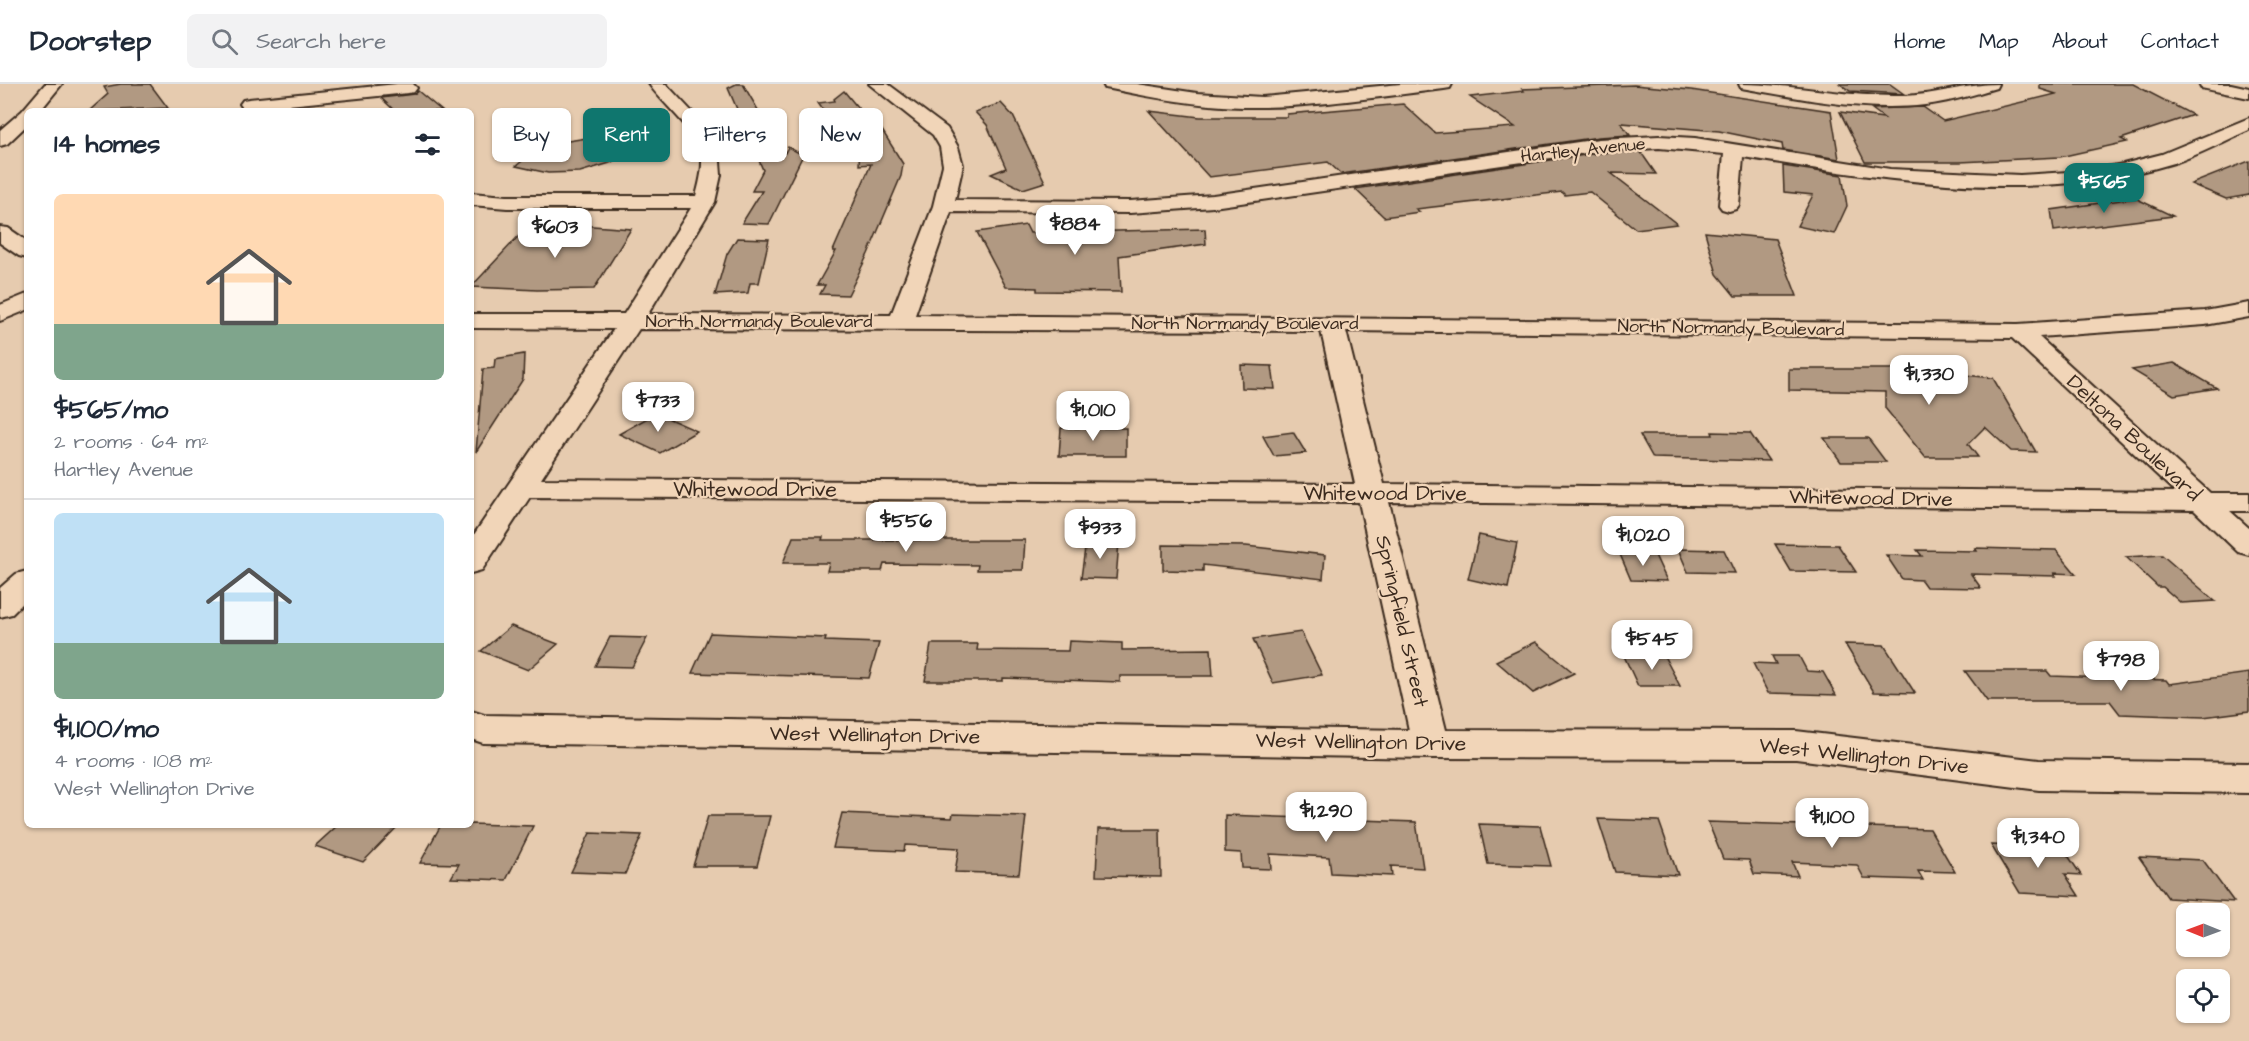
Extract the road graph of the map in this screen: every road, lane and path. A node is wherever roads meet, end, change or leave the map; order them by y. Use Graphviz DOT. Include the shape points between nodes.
graph roads {
  1 [pos="54,84"];
  2 [pos="265,84"];
  3 [pos="657,84"];
  4 [pos="877,84"];
  5 [pos="1111,84"];
  6 [pos="1444,84"];
  7 [pos="1747,84"];
  8 [pos="1990,84"];
  9 [pos="2207,84"];
  10 [pos="408,88"];
  11 [pos="2249,93"];
  12 [pos="247,107"];
  13 [pos="34,108"];
  14 [pos="24,118"];
  15 [pos="2249,123"];
  16 [pos="0,140"];
  17 [pos="1734,150"];
  18 [pos="474,199"];
  19 [pos="705,202"];
  20 [pos="1729,205"];
  21 [pos="943,206"];
  22 [pos="0,233"];
  23 [pos="24,249"];
  24 [pos="24,302"];
  25 [pos="2249,310"];
  26 [pos="0,314"];
  27 [pos="474,321"];
  28 [pos="901,321"];
  29 [pos="631,322"];
  30 [pos="1332,324"];
  31 [pos="2018,331"];
  32 [pos="521,488"];
  33 [pos="1371,493"];
  34 [pos="2202,501"];
  35 [pos="2249,502"];
  36 [pos="2249,545"];
  37 [pos="474,558"];
  38 [pos="24,584"];
  39 [pos="0,606"];
  40 [pos="474,726"];
  41 [pos="1431,744"];
  42 [pos="2249,778"];
  1 -- 13 [label="street"];
  2 -- 12 [label="street"];
  3 -- 19 [label="street" via="710,148 711,175"];
  4 -- 21 [label="street" via="940,132 949,147 953,165"];
  5 -- 6 [label="street" via="1211,100 1283,101"];
  7 -- 8 [label="street" via="1828,97 1912,100 1951,96"];
  9 -- 11 [label="street"];
  10 -- 12 [label="street"];
  14 -- 16 [label="street"];
  15 -- 17 [label="street, Hartley Avenue" via="2169,158 2124,170 2020,181 1890,176"];
  17 -- 20 [label="street"];
  17 -- 21 [label="street, Hartley Avenue" via="1668,142 1599,145 1213,201 1130,207"];
  18 -- 19 [label="street"];
  19 -- 29 [label="street"];
  21 -- 28 [label="street"];
  22 -- 23 [label="street"];
  24 -- 26 [label="street"];
  25 -- 31 [label="street, North Normandy Boulevard" via="2205,318"];
  27 -- 29 [label="street, North Normandy Boulevard"];
  28 -- 29 [label="street, North Normandy Boulevard"];
  28 -- 30 [label="street, North Normandy Boulevard"];
  29 -- 32 [label="street"];
  30 -- 31 [label="street, North Normandy Boulevard"];
  30 -- 33 [label="street, Springfield Street"];
  31 -- 34 [label="street, Deltona Boulevard"];
  32 -- 33 [label="street, Whitewood Drive"];
  32 -- 37 [label="street"];
  33 -- 34 [label="street, Whitewood Drive"];
  33 -- 41 [label="street, Springfield Street"];
  34 -- 35 [label="street, Whitewood Drive"];
  34 -- 36 [label="street, Deltona Boulevard"];
  38 -- 39 [label="street"];
  40 -- 41 [label="street, West Wellington Drive"];
  41 -- 42 [label="street, West Wellington Drive" via="1796,745 2040,775"];
}
